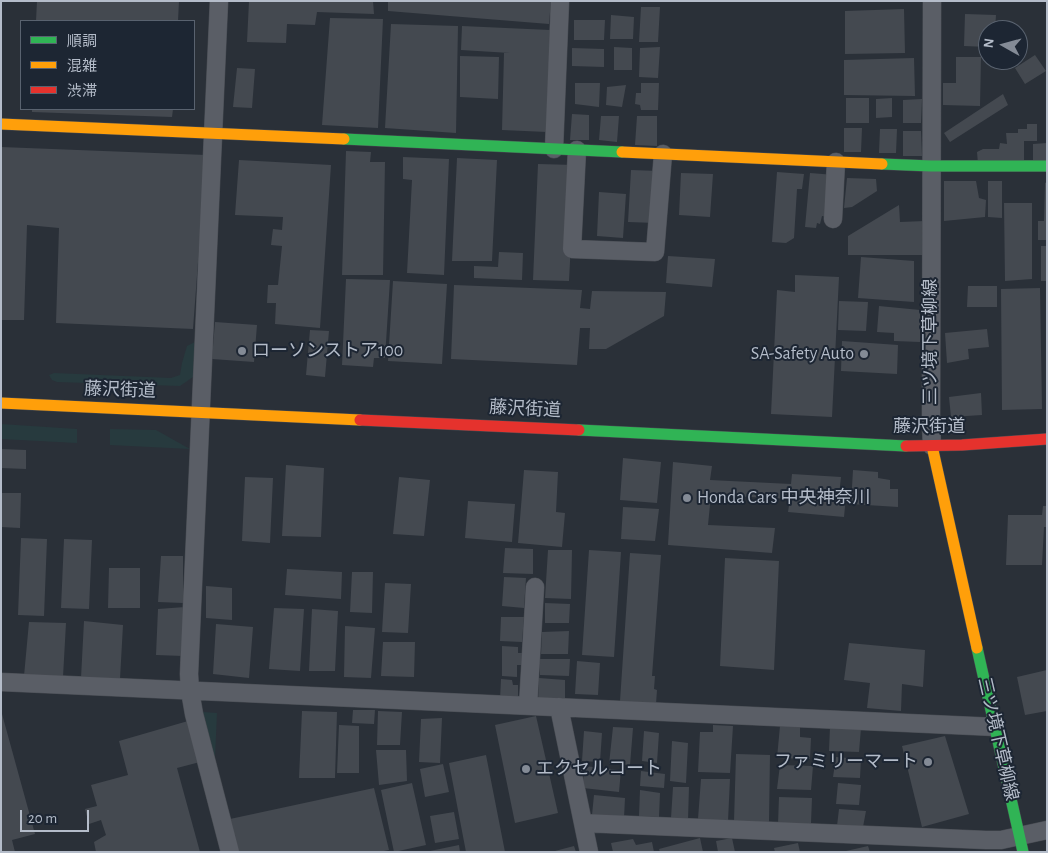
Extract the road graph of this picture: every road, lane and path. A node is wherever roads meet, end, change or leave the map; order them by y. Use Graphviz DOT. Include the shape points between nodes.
graph roads {
  1 [pos="218,1"];
  2 [pos="560,1"];
  3 [pos="932,1"];
  4 [pos="1,124"];
  5 [pos="213,133"];
  6 [pos="554,149"];
  7 [pos="577,150"];
  8 [pos="663,154"];
  9 [pos="836,162"];
  10 [pos="931,166"];
  11 [pos="1047,166"];
  12 [pos="833,219"];
  13 [pos="1,403"];
  14 [pos="201,412"];
  15 [pos="1047,438"];
  16 [pos="932,446"];
  17 [pos="535,587"];
  18 [pos="1,682"];
  19 [pos="190,690"];
  20 [pos="528,706"];
  21 [pos="559,708"];
  22 [pos="996,727"];
  23 [pos="584,823"];
  24 [pos="1047,830"];
  25 [pos="1022,844"];
  26 [pos="230,852"];
  27 [pos="589,852"];
  1 -- 5 [label="street"];
  2 -- 6 [label="street"];
  3 -- 10 [label="street, 三ツ境下草柳線"];
  4 -- 5 [label="main road"];
  5 -- 6 [label="main road"];
  5 -- 14 [label="street"];
  6 -- 7 [label="main road"];
  7 -- 8 [label="main road"];
  7 -- 8 [label="street" via="572,249 655,252"];
  8 -- 9 [label="main road"];
  9 -- 10 [label="main road"];
  9 -- 12 [label="street"];
  10 -- 11 [label="main road"];
  10 -- 16 [label="street, 三ツ境下草柳線"];
  13 -- 14 [label="main road, 藤沢街道"];
  14 -- 16 [label="main road, 藤沢街道"];
  14 -- 19 [label="street"];
  15 -- 16 [label="main road, 藤沢街道"];
  16 -- 22 [label="main road, 三ツ境下草柳線"];
  17 -- 20 [label="street"];
  18 -- 19 [label="street"];
  19 -- 20 [label="street"];
  19 -- 26 [label="street"];
  20 -- 21 [label="street"];
  21 -- 22 [label="street"];
  21 -- 23 [label="street"];
  22 -- 25 [label="main road, 三ツ境下草柳線"];
  23 -- 25 [label="street" via="1001,840"];
  23 -- 27 [label="street"];
  24 -- 25 [label="street"];
}
